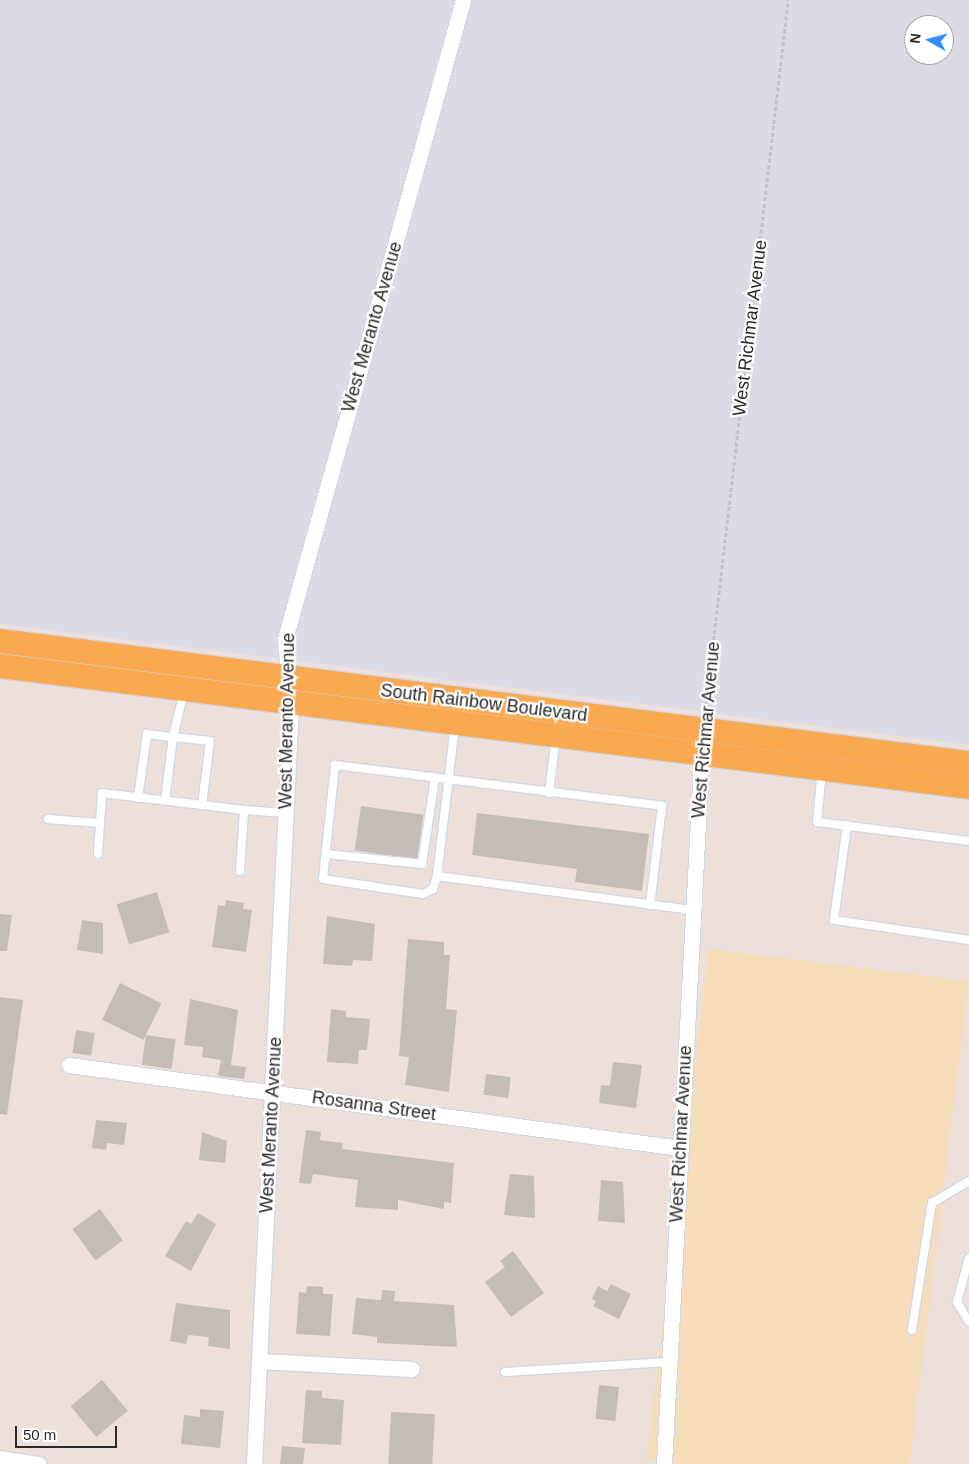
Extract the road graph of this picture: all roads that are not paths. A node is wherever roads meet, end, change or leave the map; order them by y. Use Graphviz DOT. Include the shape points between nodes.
graph roads {
  1 [pos="463,0"];
  2 [pos="0,641"];
  3 [pos="0,666"];
  4 [pos="291,679"];
  5 [pos="184,690"];
  6 [pos="291,703"];
  7 [pos="455,723"];
  8 [pos="703,729"];
  9 [pos="556,736"];
  10 [pos="173,737"];
  11 [pos="701,754"];
  12 [pos="969,763"];
  13 [pos="822,769"];
  14 [pos="435,778"];
  15 [pos="448,780"];
  16 [pos="969,787"];
  17 [pos="549,793"];
  18 [pos="138,798"];
  19 [pos="165,800"];
  20 [pos="202,805"];
  21 [pos="244,810"];
  22 [pos="286,813"];
  23 [pos="48,819"];
  24 [pos="100,823"];
  25 [pos="847,825"];
  26 [pos="969,841"];
  27 [pos="98,854"];
  28 [pos="326,854"];
  29 [pos="240,871"];
  30 [pos="437,876"];
  31 [pos="650,905"];
  32 [pos="692,910"];
  33 [pos="969,940"];
  34 [pos="69,1065"];
  35 [pos="272,1092"];
  36 [pos="680,1148"];
  37 [pos="969,1181"];
  38 [pos="969,1258"];
  39 [pos="969,1322"];
  40 [pos="912,1330"];
  41 [pos="259,1361"];
  42 [pos="668,1362"];
  43 [pos="412,1369"];
  44 [pos="505,1372"];
  45 [pos="0,1458"];
  46 [pos="39,1464"];
  47 [pos="254,1464"];
  48 [pos="664,1464"];
  1 -- 4 [label="street, West Meranto Avenue" via="285,639"];
  2 -- 4 [label="main road, South Rainbow Boulevard"];
  3 -- 5 [label="main road, South Rainbow Boulevard"];
  4 -- 6 [label="street, West Meranto Avenue"];
  4 -- 8 [label="main road, South Rainbow Boulevard"];
  5 -- 6 [label="main road, South Rainbow Boulevard"];
  5 -- 10 [label="lane"];
  6 -- 7 [label="main road, South Rainbow Boulevard"];
  6 -- 22 [label="street, West Meranto Avenue"];
  7 -- 9 [label="main road, South Rainbow Boulevard"];
  7 -- 15 [label="lane"];
  8 -- 11 [label="street, West Richmar Avenue"];
  8 -- 12 [label="main road, South Rainbow Boulevard"];
  9 -- 11 [label="main road, South Rainbow Boulevard"];
  9 -- 17 [label="lane"];
  10 -- 18 [label="lane" via="147,734"];
  10 -- 19 [label="lane"];
  10 -- 20 [label="lane" via="210,741"];
  11 -- 13 [label="main road, South Rainbow Boulevard"];
  11 -- 32 [label="street, West Richmar Avenue"];
  13 -- 16 [label="main road, South Rainbow Boulevard"];
  13 -- 25 [label="lane" via="816,822"];
  14 -- 15 [label="lane"];
  14 -- 28 [label="lane" via="422,864"];
  14 -- 28 [label="lane" via="335,765"];
  15 -- 17 [label="lane"];
  15 -- 30 [label="lane"];
  17 -- 31 [label="lane" via="662,806"];
  18 -- 19 [label="lane"];
  18 -- 24 [label="lane" via="102,793"];
  19 -- 20 [label="lane"];
  20 -- 21 [label="lane"];
  21 -- 22 [label="lane"];
  21 -- 29 [label="lane"];
  22 -- 35 [label="street, West Meranto Avenue"];
  23 -- 24 [label="lane"];
  24 -- 27 [label="lane"];
  25 -- 26 [label="lane"];
  25 -- 33 [label="lane" via="834,920"];
  28 -- 30 [label="lane" via="323,879 423,894 433,889"];
  30 -- 31 [label="lane"];
  31 -- 32 [label="lane"];
  32 -- 36 [label="street, West Richmar Avenue"];
  34 -- 35 [label="street, Rosanna Street"];
  35 -- 36 [label="street, Rosanna Street"];
  35 -- 41 [label="street, West Meranto Avenue"];
  36 -- 42 [label="street, West Richmar Avenue"];
  37 -- 40 [label="lane" via="932,1202"];
  38 -- 39 [label="lane" via="957,1302"];
  41 -- 43 [label="street"];
  41 -- 47 [label="street, West Meranto Avenue"];
  42 -- 44 [label="lane"];
  42 -- 48 [label="street, West Richmar Avenue"];
  45 -- 46 [label="street"];
}
